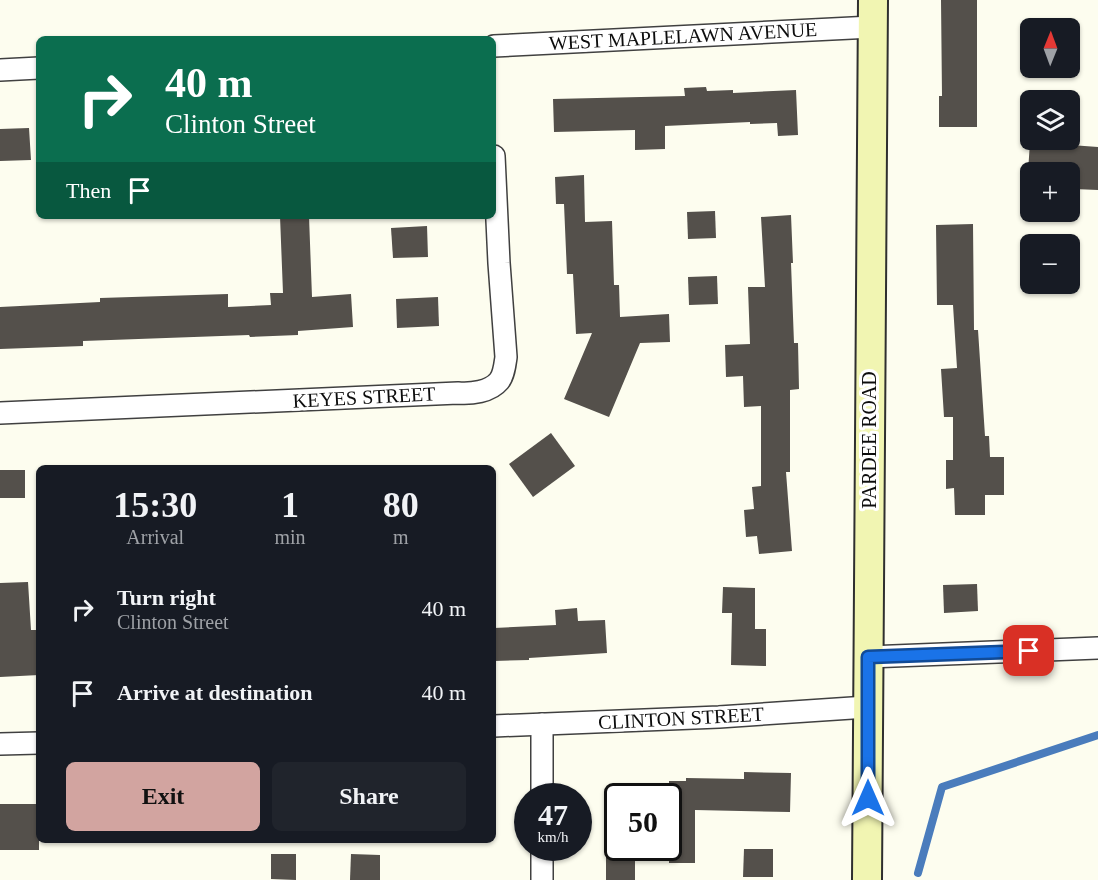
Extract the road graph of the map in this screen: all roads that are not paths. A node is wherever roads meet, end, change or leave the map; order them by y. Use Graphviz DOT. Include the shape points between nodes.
graph roads {
  1 [pos="872,13"];
  2 [pos="496,46"];
  3 [pos="36,68"];
  4 [pos="0,70"];
  5 [pos="496,199"];
  6 [pos="0,414"];
  7 [pos="1098,648"];
  8 [pos="868,657"];
  9 [pos="867,707"];
  10 [pos="542,724"];
  11 [pos="496,726"];
  12 [pos="36,742"];
  13 [pos="0,744"];
  14 [pos="542,783"];
  15 [pos="542,861"];
  16 [pos="542,880"];
  17 [pos="867,880"];
  1 -- 2 [label="street, WEST MAPLELAWN AVENUE"];
  1 -- 8 [label="main road, PARDEE ROAD"];
  3 -- 4 [label="street"];
  5 -- 6 [label="street, KEYES STREET" via="506,357 499,381 484,390 470,394"];
  7 -- 8 [label="street"];
  8 -- 9 [label="main road, PARDEE ROAD"];
  9 -- 10 [label="street, CLINTON STREET"];
  9 -- 17 [label="main road, PARDEE ROAD"];
  10 -- 11 [label="street, CLINTON STREET"];
  10 -- 14 [label="street"];
  12 -- 13 [label="street"];
  15 -- 16 [label="street"];
}
